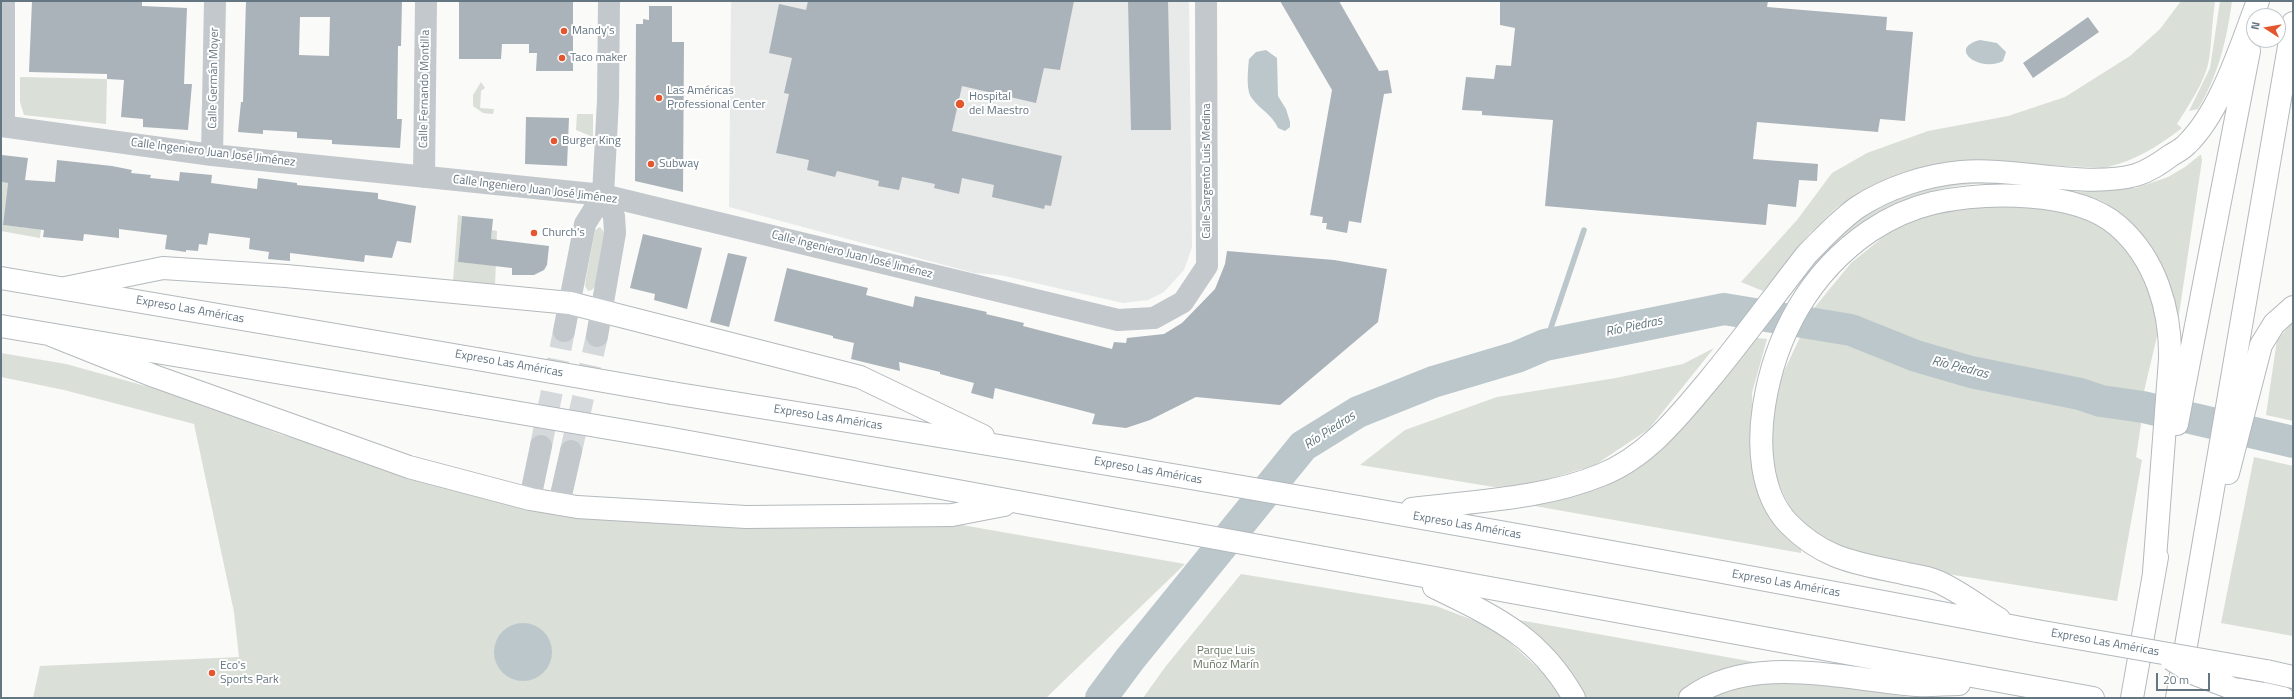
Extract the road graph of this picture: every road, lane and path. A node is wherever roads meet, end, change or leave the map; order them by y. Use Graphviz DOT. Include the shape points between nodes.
graph roads {
  1 [pos="4,1"];
  2 [pos="215,1"];
  3 [pos="426,1"];
  4 [pos="609,1"];
  5 [pos="1206,1"];
  6 [pos="2258,1"];
  7 [pos="2293,23"];
  8 [pos="2249,48"];
  9 [pos="2,126"];
  10 [pos="212,155"];
  11 [pos="424,177"];
  12 [pos="603,195"];
  13 [pos="1,278"];
  14 [pos="65,288"];
  15 [pos="570,303"];
  16 [pos="2293,307"];
  17 [pos="603,312"];
  18 [pos="1154,318"];
  19 [pos="1,326"];
  20 [pos="564,331"];
  21 [pos="52,335"];
  22 [pos="597,336"];
  23 [pos="2179,362"];
  24 [pos="541,446"];
  25 [pos="1004,446"];
  26 [pos="571,451"];
  27 [pos="2221,476"];
  28 [pos="530,499"];
  29 [pos="1018,502"];
  30 [pos="559,504"];
  31 [pos="1390,512"];
  32 [pos="1409,575"];
  33 [pos="2010,626"];
  34 [pos="2161,653"];
  35 [pos="2293,677"];
  36 [pos="2006,683"];
  37 [pos="2230,687"];
  38 [pos="2273,696"];
  39 [pos="1574,698"];
  40 [pos="1690,698"];
  41 [pos="2093,698"];
  42 [pos="2132,698"];
  43 [pos="2178,698"];
  1 -- 9 [label="street"];
  2 -- 10 [label="street, Calle Germán Moyer"];
  3 -- 11 [label="street, Calle Fernando Montilla"];
  4 -- 12 [label="street" via="608,100"];
  5 -- 18 [label="street, Calle Sargento Luis Medina" via="1207,266 1183,302"];
  6 -- 31 [label="highway" via="2228,77 2204,124 2187,145 2155,167 2136,175 2110,179 1961,172 1910,183 1885,193 1858,207 1829,231 1799,265 1722,365 1659,438 1636,456 1602,475 1552,490"];
  7 -- 27 [label="highway" via="2232,373"];
  8 -- 23 [label="highway"];
  9 -- 10 [label="street, Calle Ingeniero Juan José Jiménez"];
  10 -- 11 [label="street, Calle Ingeniero Juan José Jiménez"];
  11 -- 12 [label="street, Calle Ingeniero Juan José Jiménez"];
  12 -- 15 [label="street" via="585,224"];
  12 -- 17 [label="street" via="614,216 615,234"];
  12 -- 18 [label="street, Calle Ingeniero Juan José Jiménez" via="1118,320"];
  13 -- 14 [label="highway, Expreso Las Américas"];
  14 -- 15 [label="highway" via="163,268 286,276"];
  14 -- 25 [label="highway, Expreso Las Américas, bridge" via="672,394"];
  15 -- 17 [label="highway"];
  15 -- 20 [label="street"];
  16 -- 27 [label="highway" via="2268,332 2261,345"];
  17 -- 22 [label="street"];
  17 -- 25 [label="highway" via="860,377"];
  19 -- 21 [label="highway"];
  21 -- 28 [label="highway" via="154,376 402,464"];
  21 -- 29 [label="highway, bridge" via="667,438"];
  23 -- 33 [label="highway" via="2162,292 2142,254 2119,226 2100,214 2074,204 2041,199 1961,198 1930,204 1900,215 1872,229 1848,247 1821,273 1788,324 1767,385 1760,431 1762,467 1771,496 1786,520 1816,547 1836,557 1937,581"];
  23 -- 42 [label="highway" via="2154,572"];
  24 -- 28 [label="street"];
  25 -- 31 [label="highway, Expreso Las Américas"];
  26 -- 30 [label="street"];
  27 -- 43 [label="highway" via="2198,580"];
  28 -- 30 [label="highway"];
  29 -- 30 [label="highway" via="952,515 746,517"];
  29 -- 32 [label="highway"];
  31 -- 33 [label="highway, Expreso Las Américas"];
  32 -- 36 [label="highway"];
  32 -- 39 [label="highway" via="1500,619 1529,640 1554,665"];
  33 -- 34 [label="highway, Expreso Las Américas, bridge"];
  34 -- 35 [label="highway, Expreso Las Américas, bridge"];
  34 -- 37 [label="highway, bridge" via="2195,674"];
  36 -- 40 [label="highway" via="1917,685 1828,675 1764,673 1733,678"];
  36 -- 41 [label="highway"];
  37 -- 38 [label="highway"];
  37 -- 43 [label="highway"];
}
